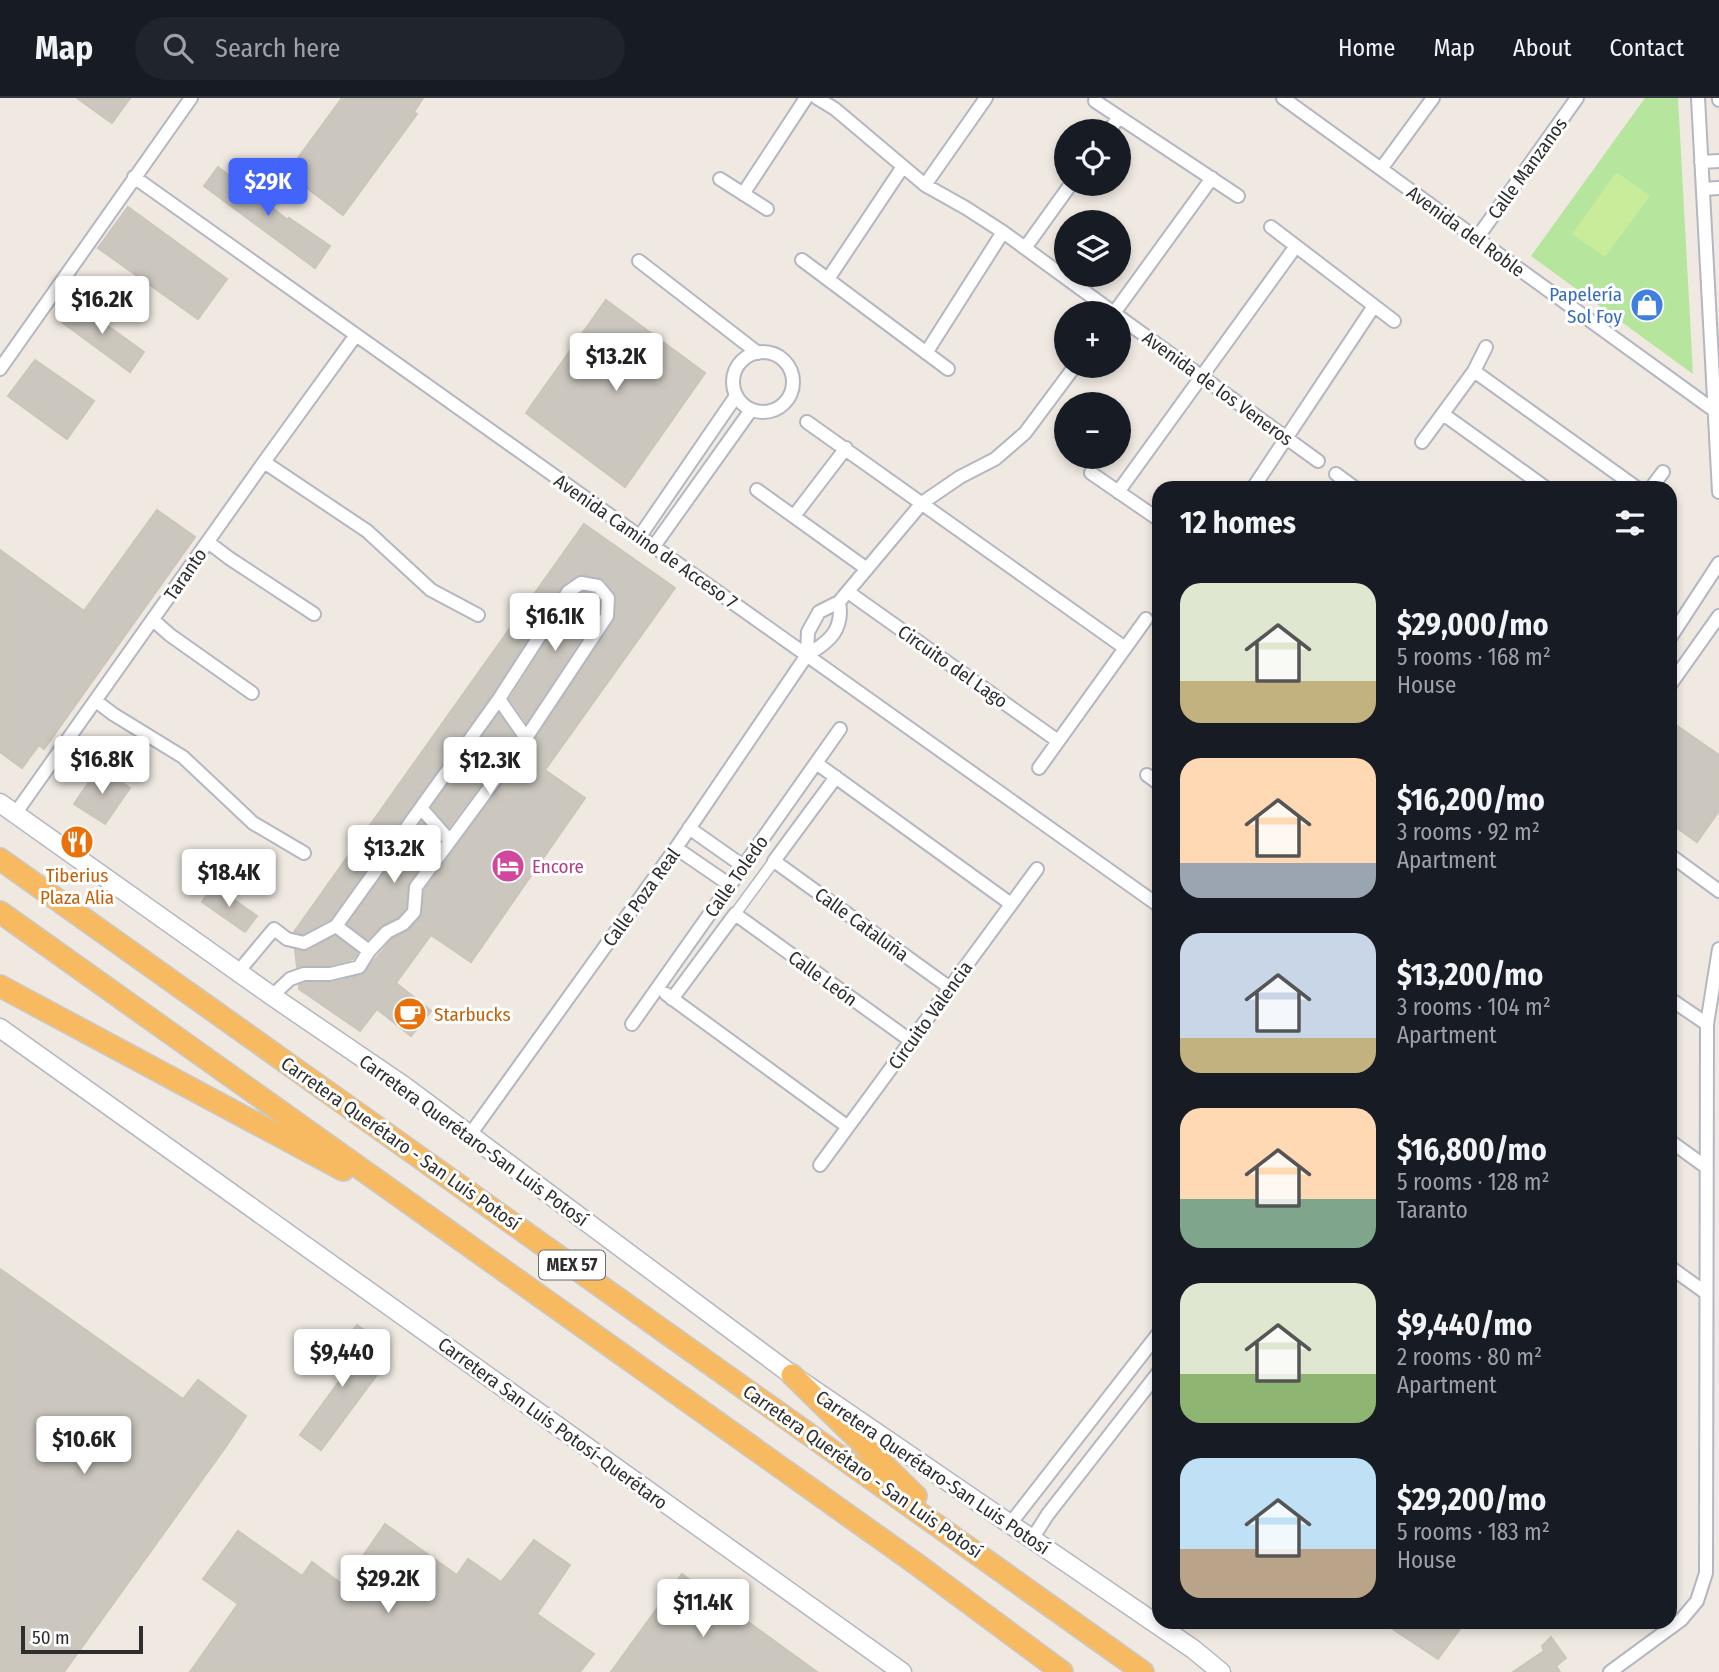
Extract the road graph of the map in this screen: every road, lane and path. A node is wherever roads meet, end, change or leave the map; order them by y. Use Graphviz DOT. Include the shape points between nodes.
graph roads {
  1 [pos="191,98"];
  2 [pos="806,98"];
  3 [pos="817,98"];
  4 [pos="843,98"];
  5 [pos="986,98"];
  6 [pos="1283,98"];
  7 [pos="1433,98"];
  8 [pos="1577,98"];
  9 [pos="1698,98"];
  10 [pos="1095,101"];
  11 [pos="835,109"];
  12 [pos="1119,117"];
  13 [pos="1719,161"];
  14 [pos="1701,162"];
  15 [pos="902,168"];
  16 [pos="1381,169"];
  17 [pos="134,177"];
  18 [pos="1212,178"];
  19 [pos="720,179"];
  20 [pos="925,185"];
  21 [pos="1719,188"];
  22 [pos="1703,189"];
  23 [pos="743,194"];
  24 [pos="1062,196"];
  25 [pos="1238,196"];
  26 [pos="767,209"];
  27 [pos="1271,227"];
  28 [pos="1003,232"];
  29 [pos="1477,238"];
  30 [pos="1296,246"];
  31 [pos="1025,248"];
  32 [pos="802,260"];
  33 [pos="639,261"];
  34 [pos="828,279"];
  35 [pos="1098,301"];
  36 [pos="1125,301"];
  37 [pos="1374,306"];
  38 [pos="1394,321"];
  39 [pos="1131,325"];
  40 [pos="356,335"];
  41 [pos="1486,347"];
  42 [pos="758,353"];
  43 [pos="926,353"];
  44 [pos="0,369"];
  45 [pos="948,369"];
  46 [pos="1474,371"];
  47 [pos="1202,376"];
  48 [pos="1067,378"];
  49 [pos="736,396"];
  50 [pos="751,410"];
  51 [pos="1717,411"];
  52 [pos="1443,414"];
  53 [pos="807,422"];
  54 [pos="1286,438"];
  55 [pos="1422,442"];
  56 [pos="846,448"];
  57 [pos="1318,461"];
  58 [pos="264,462"];
  59 [pos="1663,472"];
  60 [pos="1091,473"];
  61 [pos="682,474"];
  62 [pos="1336,474"];
  63 [pos="1258,481"];
  64 [pos="1346,481"];
  65 [pos="1533,481"];
  66 [pos="1627,481"];
  67 [pos="1656,481"];
  68 [pos="698,485"];
  69 [pos="757,490"];
  70 [pos="1118,492"];
  71 [pos="1719,492"];
  72 [pos="922,503"];
  73 [pos="1152,515"];
  74 [pos="794,516"];
  75 [pos="639,536"];
  76 [pos="208,542"];
  77 [pos="654,546"];
  78 [pos="1719,563"];
  79 [pos="867,569"];
  80 [pos="844,597"];
  81 [pos="314,614"];
  82 [pos="478,615"];
  83 [pos="1719,616"];
  84 [pos="1146,619"];
  85 [pos="153,620"];
  86 [pos="1677,627"];
  87 [pos="1125,648"];
  88 [pos="807,655"];
  89 [pos="1677,675"];
  90 [pos="252,693"];
  91 [pos="499,699"];
  92 [pos="96,701"];
  93 [pos="840,729"];
  94 [pos="526,738"];
  95 [pos="1058,741"];
  96 [pos="816,763"];
  97 [pos="1039,768"];
  98 [pos="1147,775"];
  99 [pos="836,777"];
  100 [pos="1152,779"];
  101 [pos="7,808"];
  102 [pos="421,808"];
  103 [pos="688,828"];
  104 [pos="449,840"];
  105 [pos="676,848"];
  106 [pos="304,853"];
  107 [pos="0,859"];
  108 [pos="774,860"];
  109 [pos="1677,860"];
  110 [pos="743,866"];
  111 [pos="1037,869"];
  112 [pos="730,885"];
  113 [pos="1719,891"];
  114 [pos="1152,901"];
  115 [pos="1011,904"];
  116 [pos="0,912"];
  117 [pos="734,914"];
  118 [pos="336,926"];
  119 [pos="1719,949"];
  120 [pos="369,951"];
  121 [pos="238,972"];
  122 [pos="0,986"];
  123 [pos="657,988"];
  124 [pos="950,988"];
  125 [pos="272,996"];
  126 [pos="672,999"];
  127 [pos="1677,1004"];
  128 [pos="632,1024"];
  129 [pos="1707,1024"];
  130 [pos="0,1028"];
  131 [pos="911,1041"];
  132 [pos="848,1127"];
  133 [pos="469,1136"];
  134 [pos="1677,1146"];
  135 [pos="820,1165"];
  136 [pos="1706,1167"];
  137 [pos="422,1213"];
  138 [pos="1677,1272"];
  139 [pos="1706,1293"];
  140 [pos="1152,1348"];
  141 [pos="792,1375"];
  142 [pos="1152,1381"];
  143 [pos="1071,1446"];
  144 [pos="1092,1458"];
  145 [pos="1010,1524"];
  146 [pos="1032,1539"];
  147 [pos="965,1544"];
  148 [pos="1712,1573"];
  149 [pos="1152,1621"];
  150 [pos="1677,1623"];
  151 [pos="1164,1629"];
  152 [pos="1669,1629"];
  153 [pos="902,1672"];
  154 [pos="1062,1672"];
  155 [pos="1143,1672"];
  156 [pos="1221,1672"];
  157 [pos="1610,1672"];
  1 -- 17 [label="street"];
  2 -- 23 [label="street"];
  3 -- 11 [label="street, Avenida de los Veneros"];
  4 -- 11 [label="street"];
  5 -- 20 [label="street"];
  6 -- 16 [label="street, Avenida del Roble"];
  7 -- 16 [label="street"];
  8 -- 29 [label="street, Calle Manzanos"];
  9 -- 14 [label="street"];
  10 -- 12 [label="street"];
  11 -- 15 [label="street, Avenida de los Veneros"];
  12 -- 18 [label="street"];
  13 -- 14 [label="street"];
  14 -- 22 [label="street"];
  15 -- 20 [label="street, Avenida de los Veneros"];
  15 -- 34 [label="street"];
  16 -- 29 [label="street, Avenida del Roble"];
  17 -- 40 [label="street, Avenida Camino de Acceso 7"];
  17 -- 44 [label="street"];
  18 -- 25 [label="street"];
  18 -- 36 [label="street"];
  19 -- 23 [label="street"];
  20 -- 28 [label="street, Avenida de los Veneros"];
  21 -- 22 [label="street"];
  22 -- 51 [label="street"];
  23 -- 26 [label="street"];
  24 -- 31 [label="street"];
  27 -- 30 [label="street"];
  28 -- 31 [label="street, Avenida de los Veneros"];
  28 -- 43 [label="street"];
  29 -- 51 [label="street, Avenida del Roble"];
  30 -- 37 [label="street"];
  30 -- 47 [label="street"];
  31 -- 35 [label="street, Avenida de los Veneros"];
  32 -- 34 [label="street"];
  33 -- 42 [label="street"];
  34 -- 43 [label="street"];
  37 -- 38 [label="street"];
  37 -- 54 [label="street"];
  39 -- 47 [label="street, Avenida de los Veneros"];
  40 -- 58 [label="street, Taranto"];
  40 -- 75 [label="street, Avenida Camino de Acceso 7"];
  41 -- 46 [label="street"];
  42 -- 49 [label="street" via="741,361 736,369"];
  42 -- 50 [label="street" via="786,362 792,391 780,407"];
  43 -- 45 [label="street"];
  46 -- 52 [label="street"];
  46 -- 66 [label="street"];
  47 -- 54 [label="street, Avenida de los Veneros"];
  47 -- 70 [label="street"];
  48 -- 72 [label="street" via="1025,433 995,459"];
  49 -- 50 [label="street"];
  49 -- 61 [label="street"];
  50 -- 68 [label="street"];
  51 -- 71 [label="street"];
  52 -- 55 [label="street"];
  52 -- 65 [label="street"];
  53 -- 56 [label="street"];
  54 -- 57 [label="street, Avenida de los Veneros"];
  54 -- 63 [label="street"];
  56 -- 72 [label="street"];
  56 -- 74 [label="street"];
  58 -- 76 [label="street, Taranto"];
  58 -- 82 [label="street" via="367,531 431,590"];
  59 -- 67 [label="street"];
  60 -- 70 [label="street"];
  61 -- 68 [label="street"];
  61 -- 75 [label="street"];
  62 -- 64 [label="street"];
  68 -- 77 [label="street"];
  69 -- 74 [label="street"];
  70 -- 73 [label="street"];
  72 -- 79 [label="street"];
  72 -- 87 [label="street"];
  74 -- 79 [label="street"];
  75 -- 77 [label="street, Avenida Camino de Acceso 7"];
  76 -- 81 [label="street"];
  76 -- 85 [label="street, Taranto"];
  77 -- 88 [label="street, Avenida Camino de Acceso 7"];
  78 -- 86 [label="street"];
  79 -- 80 [label="street"];
  80 -- 88 [label="street" via="833,636"];
  80 -- 88 [label="street" via="819,612 812,622"];
  80 -- 95 [label="street, Circuito del Lago"];
  83 -- 89 [label="street"];
  84 -- 87 [label="street"];
  85 -- 90 [label="street"];
  85 -- 92 [label="street, Taranto"];
  87 -- 95 [label="street"];
  88 -- 103 [label="street, Calle Poza Real"];
  88 -- 114 [label="street, Avenida Camino de Acceso 7"];
  91 -- 94 [label="street"];
  91 -- 94 [label="street" via="568,592 581,583 598,586 608,598 607,616"];
  91 -- 102 [label="street"];
  92 -- 101 [label="street, Taranto"];
  92 -- 106 [label="street" via="183,757 253,823"];
  93 -- 96 [label="street, Calle Toledo"];
  94 -- 104 [label="street"];
  95 -- 97 [label="street"];
  96 -- 99 [label="street"];
  96 -- 110 [label="street, Calle Toledo"];
  98 -- 100 [label="street"];
  99 -- 108 [label="street, Calle Toledo"];
  99 -- 115 [label="street"];
  101 -- 121 [label="main road, Carretera Querétaro-San Luis Potosí"];
  102 -- 104 [label="street"];
  102 -- 118 [label="street"];
  103 -- 105 [label="street, Calle Poza Real"];
  103 -- 110 [label="street"];
  104 -- 120 [label="street" via="416,887 414,912"];
  105 -- 112 [label="street"];
  105 -- 133 [label="street, Calle Poza Real"];
  107 -- 147 [label="highway, Carretera Querétaro - San Luis Potosí / MEX 57"];
  108 -- 117 [label="street, Calle Toledo"];
  108 -- 124 [label="street, Calle Cataluña"];
  109 -- 113 [label="street"];
  110 -- 112 [label="street, Calle Toledo"];
  111 -- 115 [label="street, Circuito Valencia"];
  112 -- 123 [label="street, Calle Toledo"];
  115 -- 124 [label="street, Circuito Valencia"];
  116 -- 137 [label="highway, MEX 57"];
  117 -- 126 [label="street, Calle Toledo"];
  117 -- 131 [label="street, Calle León"];
  118 -- 120 [label="street"];
  118 -- 121 [label="street" via="304,943 287,939 274,929"];
  119 -- 129 [label="street"];
  120 -- 125 [label="street" via="359,967 304,974 290,979"];
  121 -- 125 [label="main road, Carretera Querétaro-San Luis Potosí"];
  122 -- 137 [label="highway"];
  123 -- 126 [label="street"];
  123 -- 128 [label="street, Calle Toledo"];
  124 -- 131 [label="street, Circuito Valencia"];
  125 -- 133 [label="main road, Carretera Querétaro-San Luis Potosí"];
  126 -- 132 [label="street"];
  127 -- 129 [label="street"];
  129 -- 136 [label="street"];
  130 -- 153 [label="main road, Carretera San Luis Potosí-Querétaro"];
  131 -- 132 [label="street, Circuito Valencia"];
  132 -- 135 [label="street, Circuito Valencia"];
  133 -- 141 [label="main road, Carretera Querétaro-San Luis Potosí"];
  134 -- 136 [label="street"];
  136 -- 139 [label="street"];
  137 -- 154 [label="highway, MEX 57"];
  138 -- 139 [label="street"];
  139 -- 148 [label="street"];
  140 -- 143 [label="street"];
  141 -- 145 [label="main road, Carretera Querétaro-San Luis Potosí"];
  141 -- 147 [label="highway"];
  142 -- 144 [label="street"];
  143 -- 144 [label="street"];
  143 -- 145 [label="street"];
  144 -- 146 [label="street"];
  145 -- 146 [label="main road, Carretera Querétaro-San Luis Potosí"];
  146 -- 149 [label="main road, Carretera Querétaro-San Luis Potosí"];
  147 -- 155 [label="highway, Carretera Querétaro - San Luis Potosí / MEX 57"];
  148 -- 150 [label="street" via="1697,1601"];
  151 -- 156 [label="main road, Carretera Querétaro-San Luis Potosí"];
  152 -- 157 [label="street"];
}
